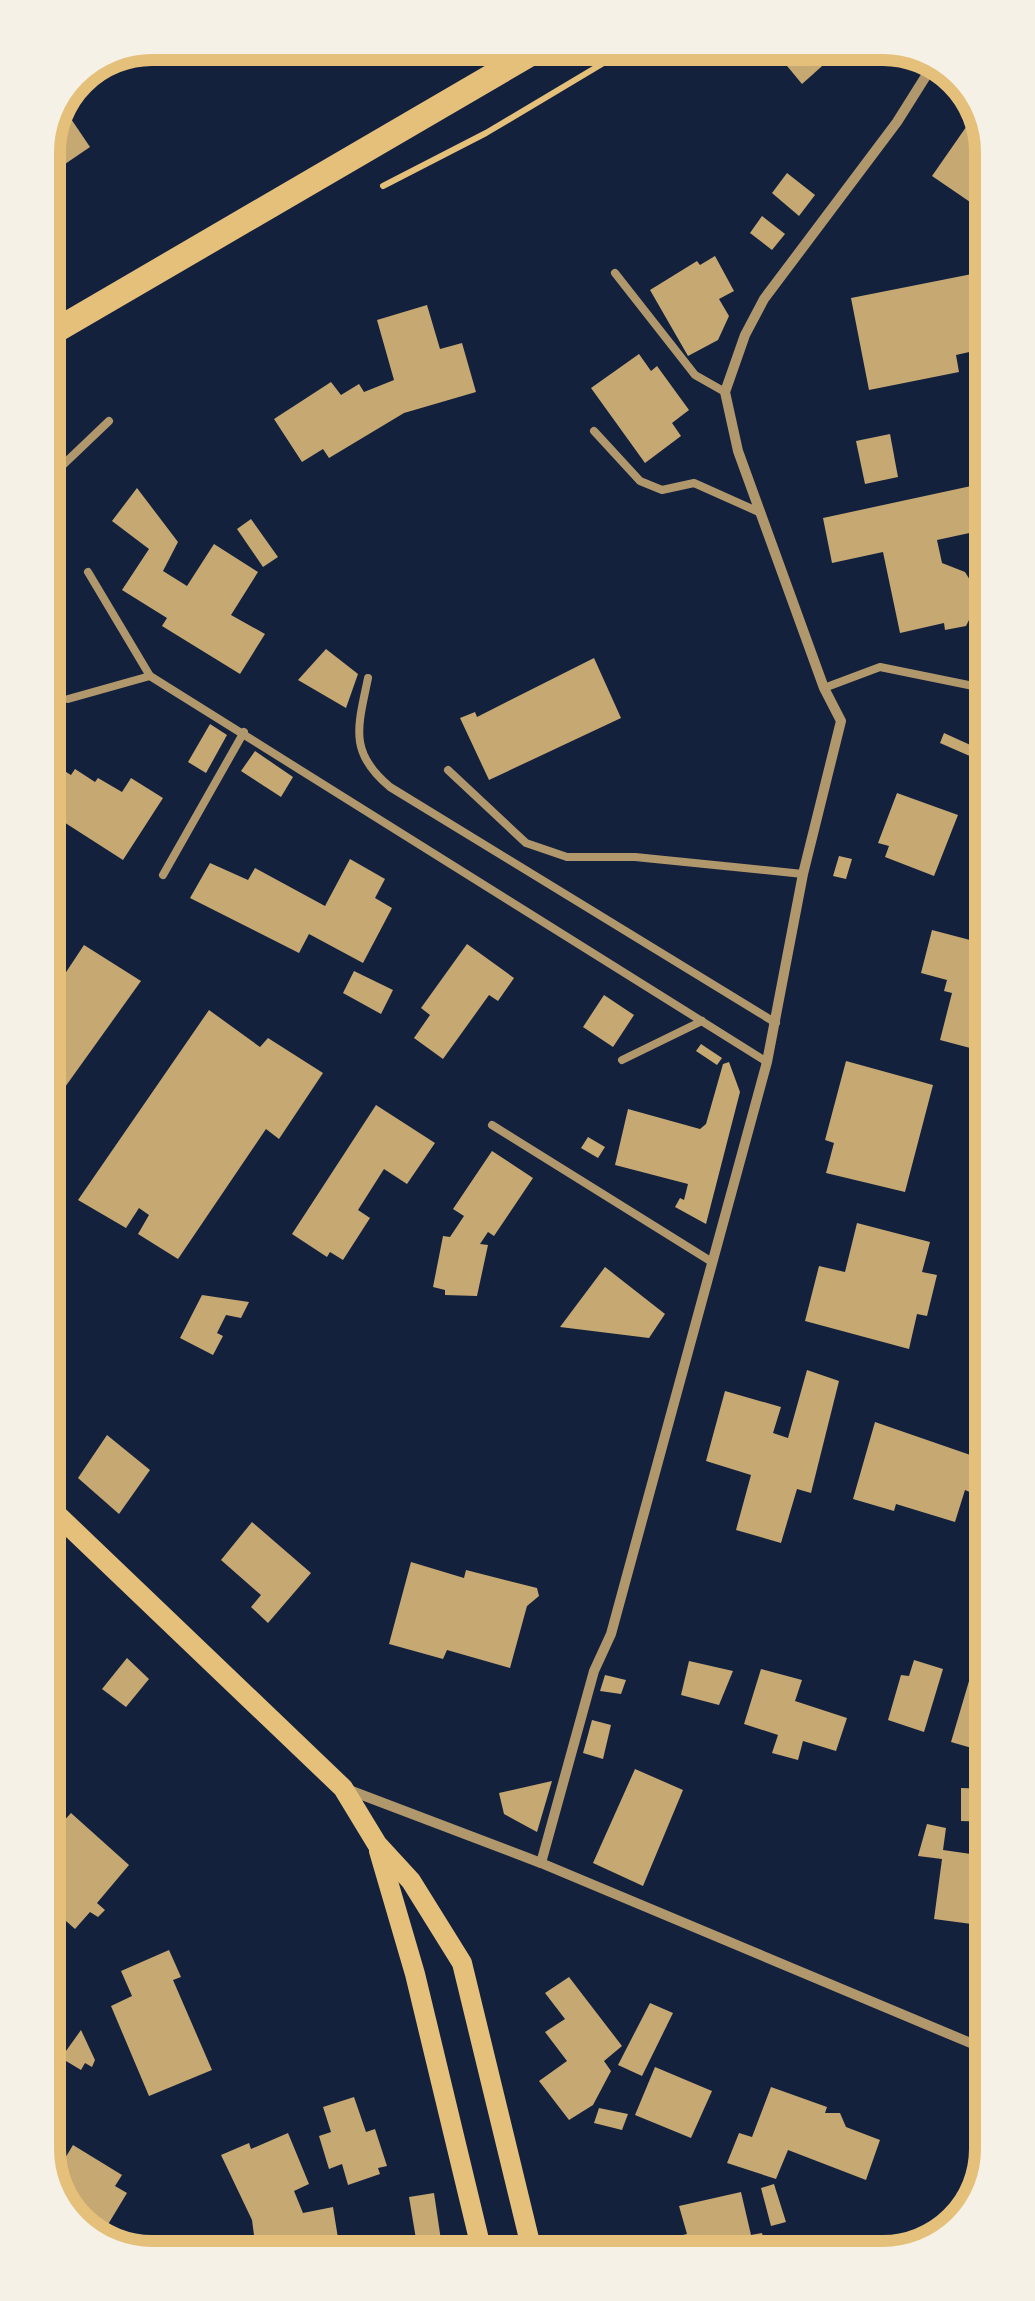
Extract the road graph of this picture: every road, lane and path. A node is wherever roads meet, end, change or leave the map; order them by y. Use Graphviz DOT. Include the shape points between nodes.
graph roads {
  1 [pos="520,60"];
  2 [pos="929,72"];
  3 [pos="614,273"];
  4 [pos="60,328"];
  5 [pos="725,392"];
  6 [pos="109,421"];
  7 [pos="594,431"];
  8 [pos="60,468"];
  9 [pos="760,513"];
  10 [pos="88,572"];
  11 [pos="150,676"];
  12 [pos="368,678"];
  13 [pos="975,686"];
  14 [pos="824,688"];
  15 [pos="68,699"];
  16 [pos="244,732"];
  17 [pos="448,770"];
  18 [pos="803,874"];
  19 [pos="163,875"];
  20 [pos="702,1021"];
  21 [pos="776,1022"];
  22 [pos="622,1060"];
  23 [pos="767,1062"];
  24 [pos="492,1125"];
  25 [pos="712,1262"];
  26 [pos="60,1518"];
  27 [pos="343,1788"];
  28 [pos="376,1844"];
  29 [pos="541,1862"];
  30 [pos="975,2045"];
  31 [pos="479,2241"];
  32 [pos="531,2241"];
  1 -- 4 [label="main road"];
  2 -- 5 [label="street" via="764,299"];
  3 -- 5 [label="lane" via="695,375"];
  5 -- 9 [label="street"];
  6 -- 8 [label="lane"];
  7 -- 9 [label="lane" via="640,482 662,490 694,483"];
  9 -- 14 [label="street"];
  10 -- 11 [label="lane"];
  11 -- 15 [label="lane"];
  11 -- 16 [label="lane"];
  12 -- 21 [label="lane" via="359,743 366,768"];
  13 -- 14 [label="lane" via="880,667"];
  14 -- 18 [label="street" via="841,721"];
  16 -- 19 [label="lane"];
  16 -- 20 [label="lane"];
  17 -- 18 [label="lane" via="526,843 567,857"];
  18 -- 21 [label="street"];
  20 -- 22 [label="lane"];
  20 -- 23 [label="lane"];
  21 -- 23 [label="street"];
  23 -- 25 [label="street"];
  24 -- 25 [label="lane"];
  25 -- 29 [label="street"];
  26 -- 27 [label="main road"];
  27 -- 28 [label="main road"];
  27 -- 29 [label="street"];
  28 -- 31 [label="main road"];
  28 -- 32 [label="main road" via="410,1881 462,1963"];
  29 -- 30 [label="street"];
}
